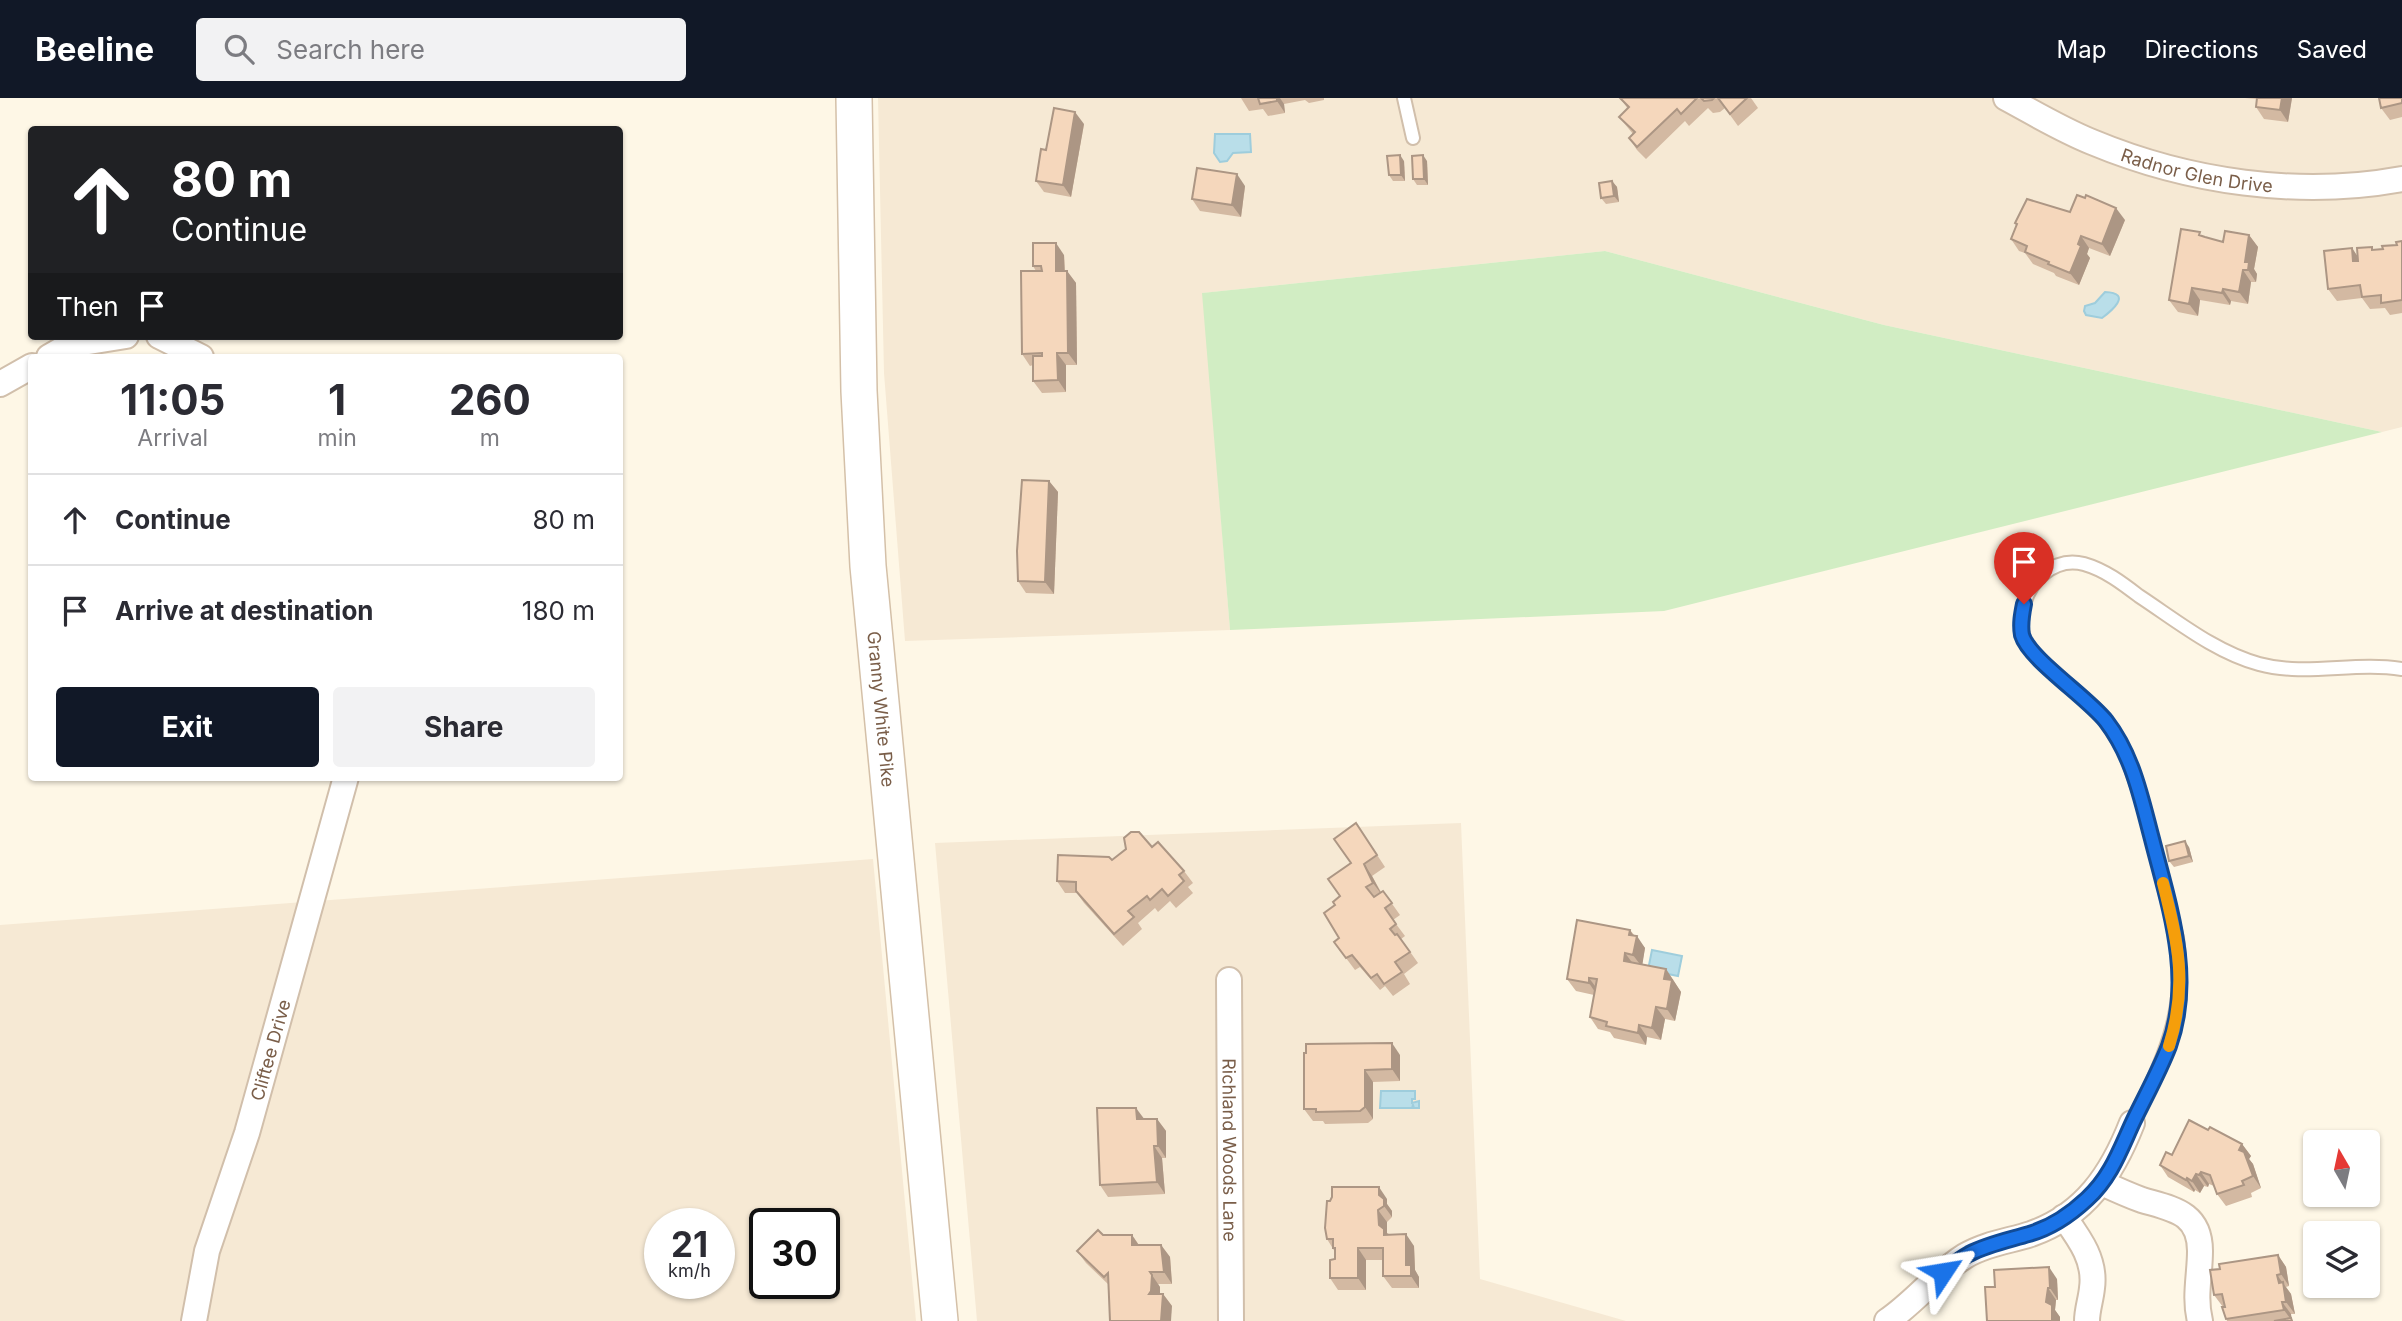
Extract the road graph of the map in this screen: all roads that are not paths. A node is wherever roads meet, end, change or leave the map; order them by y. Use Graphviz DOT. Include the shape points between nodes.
graph roads {
  1 [pos="855,98"];
  2 [pos="1404,98"];
  3 [pos="2006,98"];
  4 [pos="1413,138"];
  5 [pos="2402,179"];
  6 [pos="101,340"];
  7 [pos="167,340"];
  8 [pos="53,354"];
  9 [pos="195,354"];
  10 [pos="28,368"];
  11 [pos="0,384"];
  12 [pos="2402,669"];
  13 [pos="345,781"];
  14 [pos="1229,980"];
  15 [pos="2132,1124"];
  16 [pos="2102,1183"];
  17 [pos="2064,1217"];
  18 [pos="194,1321"];
  19 [pos="940,1321"];
  20 [pos="1231,1321"];
  21 [pos="1887,1321"];
  22 [pos="2087,1321"];
  23 [pos="2200,1321"];
  1 -- 19 [label="main road, Granny White Pike" via="859,391 868,566"];
  2 -- 4 [label="lane"];
  3 -- 5 [label="street, Radnor Glen Drive" via="2094,143 2196,174 2298,186"];
  6 -- 8 [label="street" via="69,345"];
  7 -- 9 [label="street"];
  10 -- 11 [label="street"];
  12 -- 15 [label="lane" via="2370,666 2298,671 2257,664 2212,644 2104,572 2082,563 2054,567 2027,595 2021,624 2026,643 2096,709 2126,754 2177,938 2175,1023 2164,1058"];
  13 -- 18 [label="street, Cliftee Drive" via="247,1133 207,1251"];
  14 -- 20 [label="street, Richland Woods Lane"];
  15 -- 16 [label="street"];
  16 -- 17 [label="street"];
  16 -- 23 [label="street" via="2171,1207 2196,1228"];
  17 -- 21 [label="street" via="2030,1234 1968,1254"];
  17 -- 22 [label="street" via="2090,1262 2093,1286"];
}
